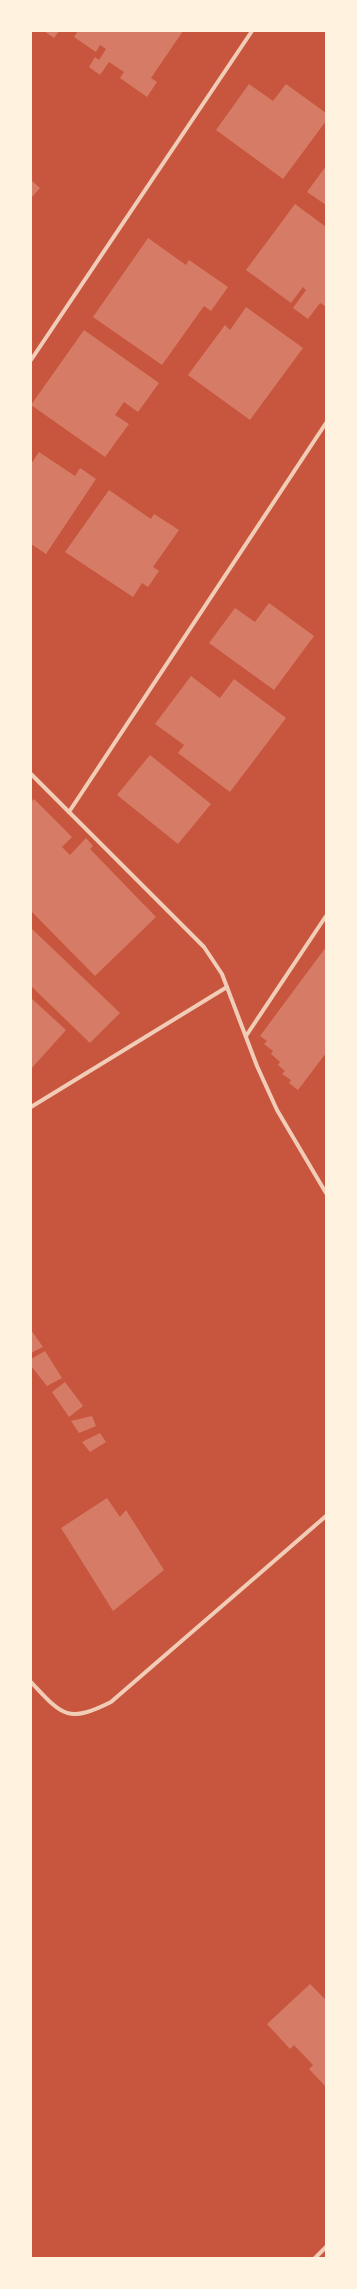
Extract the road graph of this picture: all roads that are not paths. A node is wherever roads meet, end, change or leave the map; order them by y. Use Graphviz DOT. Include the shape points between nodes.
graph roads {
  1 [pos="252,31"];
  2 [pos="31,360"];
  3 [pos="326,422"];
  4 [pos="31,774"];
  5 [pos="69,812"];
  6 [pos="326,916"];
  7 [pos="227,987"];
  8 [pos="246,1036"];
  9 [pos="31,1107"];
  10 [pos="326,1193"];
  11 [pos="326,1516"];
  12 [pos="31,1682"];
  13 [pos="326,2247"];
  14 [pos="315,2258"];
  1 -- 2 [label="street"];
  3 -- 5 [label="street"];
  4 -- 5 [label="street"];
  5 -- 7 [label="street" via="204,947 222,974"];
  6 -- 8 [label="street"];
  7 -- 8 [label="street"];
  7 -- 9 [label="street"];
  8 -- 10 [label="street" via="277,1110"];
  11 -- 12 [label="street" via="111,1702 89,1713 72,1716 54,1707"];
  13 -- 14 [label="street"];
}
